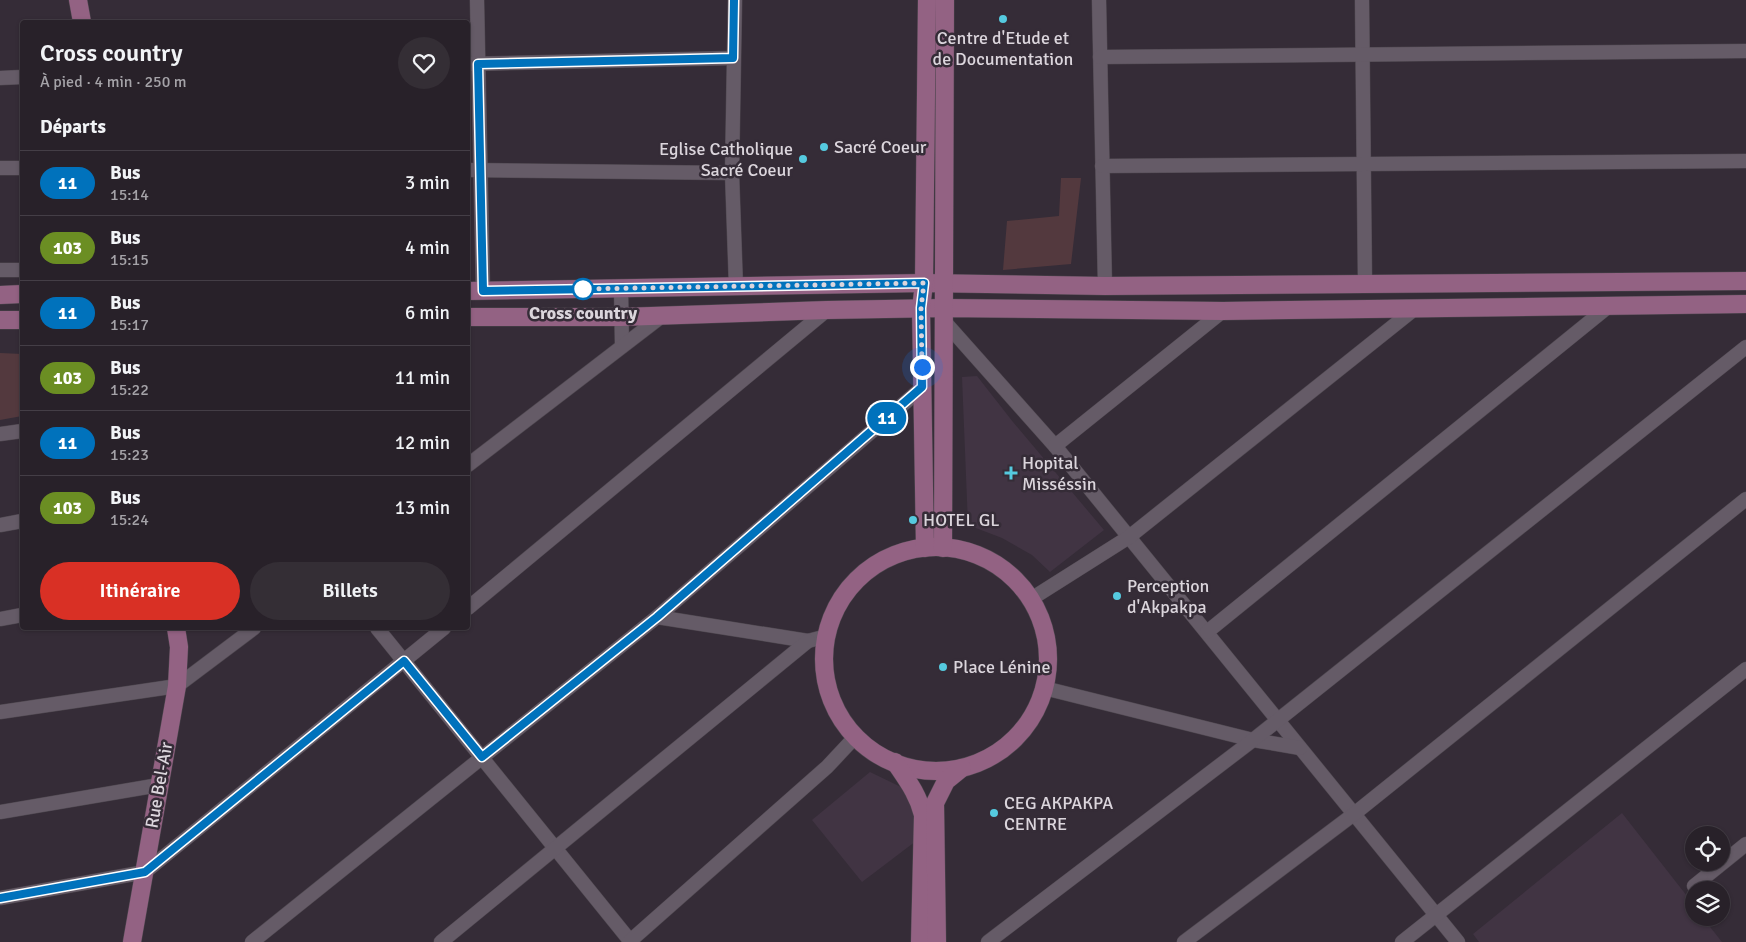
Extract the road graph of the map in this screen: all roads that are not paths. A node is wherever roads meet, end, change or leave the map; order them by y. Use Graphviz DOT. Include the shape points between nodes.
graph roads {
  1 [pos="78,0"];
  2 [pos="477,0"];
  3 [pos="734,0"];
  4 [pos="927,0"];
  5 [pos="945,0"];
  6 [pos="1100,0"];
  7 [pos="1362,0"];
  8 [pos="82,20"];
  9 [pos="1746,51"];
  10 [pos="1363,54"];
  11 [pos="1100,57"];
  12 [pos="733,58"];
  13 [pos="473,64"];
  14 [pos="0,78"];
  15 [pos="20,78"];
  16 [pos="1746,162"];
  17 [pos="1364,164"];
  18 [pos="1102,166"];
  19 [pos="0,168"];
  20 [pos="20,168"];
  21 [pos="474,170"];
  22 [pos="732,173"];
  23 [pos="0,270"];
  24 [pos="20,270"];
  25 [pos="1746,281"];
  26 [pos="924,283"];
  27 [pos="944,283"];
  28 [pos="1365,283"];
  29 [pos="1105,286"];
  30 [pos="736,287"];
  31 [pos="621,288"];
  32 [pos="475,291"];
  33 [pos="20,294"];
  34 [pos="0,295"];
  35 [pos="1746,304"];
  36 [pos="1704,305"];
  37 [pos="1609,306"];
  38 [pos="1417,307"];
  39 [pos="921,308"];
  40 [pos="827,310"];
  41 [pos="1746,310"];
  42 [pos="1223,311"];
  43 [pos="943,314"];
  44 [pos="662,316"];
  45 [pos="621,317"];
  46 [pos="470,318"];
  47 [pos="0,320"];
  48 [pos="20,320"];
  49 [pos="622,346"];
  50 [pos="1746,346"];
  51 [pos="922,387"];
  52 [pos="20,431"];
  53 [pos="0,434"];
  54 [pos="1055,446"];
  55 [pos="470,463"];
  56 [pos="1746,499"];
  57 [pos="20,521"];
  58 [pos="0,525"];
  59 [pos="1129,537"];
  60 [pos="934,548"];
  61 [pos="1031,599"];
  62 [pos="470,606"];
  63 [pos="20,615"];
  64 [pos="657,617"];
  65 [pos="0,618"];
  66 [pos="176,630"];
  67 [pos="251,630"];
  68 [pos="379,630"];
  69 [pos="442,630"];
  70 [pos="1207,632"];
  71 [pos="827,636"];
  72 [pos="808,641"];
  73 [pos="404,661"];
  74 [pos="1746,668"];
  75 [pos="177,686"];
  76 [pos="1044,688"];
  77 [pos="0,712"];
  78 [pos="1278,720"];
  79 [pos="856,736"];
  80 [pos="1254,740"];
  81 [pos="1300,748"];
  82 [pos="482,757"];
  83 [pos="895,762"];
  84 [pos="964,766"];
  85 [pos="159,785"];
  86 [pos="0,812"];
  87 [pos="1354,814"];
  88 [pos="1746,844"];
  89 [pos="556,848"];
  90 [pos="145,872"];
  91 [pos="1700,881"];
  92 [pos="0,898"];
  93 [pos="1436,915"];
  94 [pos="132,942"];
  95 [pos="252,942"];
  96 [pos="441,942"];
  97 [pos="630,942"];
  98 [pos="920,942"];
  99 [pos="937,942"];
  100 [pos="988,942"];
  101 [pos="1184,942"];
  102 [pos="1402,942"];
  103 [pos="1458,942"];
  1 -- 8 [label="main road"];
  2 -- 13 [label="street"];
  3 -- 12 [label="street"];
  4 -- 26 [label="main road"];
  5 -- 27 [label="main road"];
  6 -- 11 [label="street"];
  7 -- 10 [label="street"];
  9 -- 10 [label="street"];
  10 -- 11 [label="street"];
  10 -- 17 [label="street"];
  11 -- 18 [label="street"];
  12 -- 13 [label="street"];
  12 -- 22 [label="street"];
  13 -- 21 [label="street"];
  14 -- 15 [label="street"];
  16 -- 17 [label="street"];
  17 -- 18 [label="street"];
  17 -- 28 [label="street"];
  18 -- 29 [label="street"];
  19 -- 20 [label="street"];
  21 -- 22 [label="street"];
  21 -- 32 [label="street"];
  22 -- 30 [label="street"];
  23 -- 24 [label="street"];
  25 -- 28 [label="main road"];
  26 -- 27 [label="main road"];
  26 -- 30 [label="main road"];
  26 -- 39 [label="main road"];
  27 -- 29 [label="main road"];
  27 -- 43 [label="main road"];
  28 -- 29 [label="main road"];
  30 -- 31 [label="main road"];
  31 -- 32 [label="main road"];
  31 -- 45 [label="street"];
  33 -- 34 [label="main road"];
  35 -- 36 [label="main road"];
  36 -- 37 [label="main road"];
  36 -- 41 [label="main road"];
  37 -- 38 [label="main road"];
  37 -- 70 [label="street"];
  38 -- 42 [label="main road"];
  38 -- 59 [label="street"];
  39 -- 40 [label="main road"];
  39 -- 43 [label="main road"];
  39 -- 51 [label="main road"];
  40 -- 44 [label="main road"];
  40 -- 62 [label="street"];
  42 -- 43 [label="main road"];
  42 -- 54 [label="street"];
  43 -- 54 [label="street"];
  43 -- 60 [label="main road"];
  44 -- 45 [label="main road"];
  44 -- 49 [label="street"];
  45 -- 46 [label="main road"];
  45 -- 49 [label="street"];
  47 -- 48 [label="main road"];
  49 -- 55 [label="street"];
  50 -- 78 [label="street"];
  51 -- 60 [label="main road"];
  51 -- 64 [label="street"];
  52 -- 53 [label="street"];
  54 -- 59 [label="street"];
  56 -- 87 [label="street"];
  57 -- 58 [label="street"];
  59 -- 61 [label="street"];
  59 -- 70 [label="street"];
  60 -- 61 [label="main road" via="972,553 992,562 1018,582"];
  60 -- 71 [label="main road" via="900,553 874,566 852,585 839,604"];
  61 -- 76 [label="main road" via="1047,642"];
  63 -- 65 [label="street"];
  64 -- 72 [label="street"];
  64 -- 82 [label="street"];
  66 -- 75 [label="main road, Rue Bel-Air"];
  67 -- 75 [label="street"];
  68 -- 73 [label="street"];
  69 -- 73 [label="street"];
  70 -- 78 [label="street"];
  71 -- 72 [label="street"];
  71 -- 79 [label="main road" via="824,663 829,690 840,715"];
  72 -- 89 [label="street"];
  73 -- 82 [label="street"];
  73 -- 90 [label="street"];
  74 -- 93 [label="street"];
  75 -- 77 [label="street"];
  75 -- 85 [label="main road, Rue Bel-Air"];
  76 -- 80 [label="street"];
  76 -- 84 [label="main road" via="1033,714 1016,737 989,757"];
  78 -- 80 [label="street"];
  78 -- 81 [label="street"];
  79 -- 83 [label="main road"];
  79 -- 97 [label="street" via="827,767"];
  80 -- 81 [label="street"];
  80 -- 100 [label="street"];
  81 -- 87 [label="street"];
  82 -- 89 [label="street"];
  82 -- 95 [label="street"];
  83 -- 84 [label="main road" via="936,770"];
  83 -- 98 [label="main road" via="920,800 923,815"];
  84 -- 99 [label="main road" via="946,781 935,802"];
  85 -- 86 [label="street"];
  85 -- 90 [label="main road, Rue Bel-Air"];
  87 -- 93 [label="street"];
  87 -- 101 [label="street"];
  88 -- 91 [label="street"];
  89 -- 96 [label="street"];
  89 -- 97 [label="street"];
  90 -- 92 [label="street"];
  90 -- 94 [label="main road, Rue Bel-Air"];
  93 -- 102 [label="street"];
  93 -- 103 [label="street"];
}
